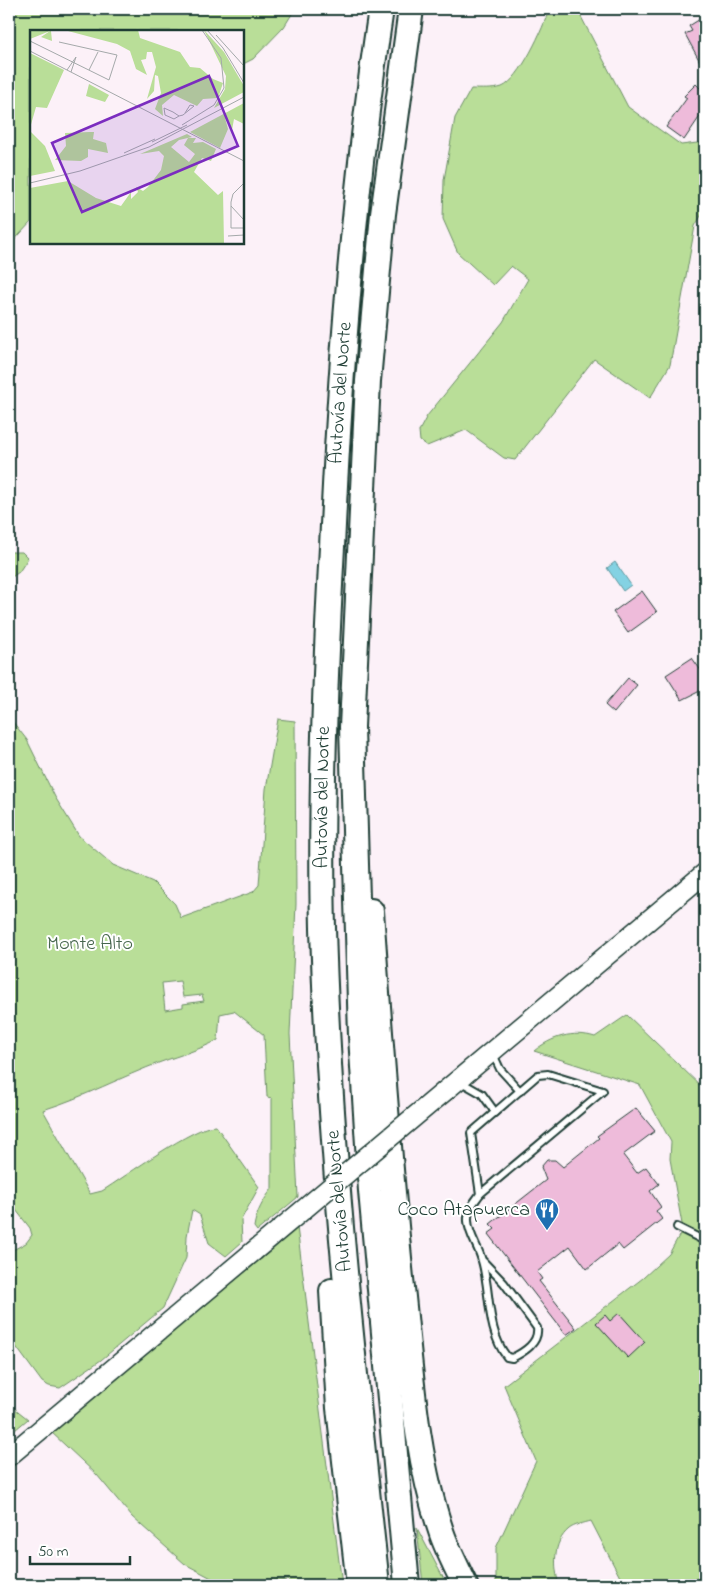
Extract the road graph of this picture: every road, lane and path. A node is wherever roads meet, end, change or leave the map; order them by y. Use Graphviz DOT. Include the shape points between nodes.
graph roads {
  1 [pos="381,9"];
  2 [pos="411,9"];
  3 [pos="358,574"];
  4 [pos="705,873"];
  5 [pos="492,1054"];
  6 [pos="451,1086"];
  7 [pos="520,1091"];
  8 [pos="495,1112"];
  9 [pos="334,1151"];
  10 [pos="480,1194"];
  11 [pos="677,1227"];
  12 [pos="705,1241"];
  13 [pos="482,1260"];
  14 [pos="9,1456"];
  15 [pos="359,1585"];
  16 [pos="377,1585"];
  17 [pos="407,1585"];
  18 [pos="466,1585"];
  1 -- 9 [label="highway, Autovía del Norte" via="346,308 326,656 323,927"];
  2 -- 3 [label="highway, Autovía del Norte" via="383,214 368,381"];
  3 -- 17 [label="highway, Autovía del Norte" via="352,728 361,1036 371,1190"];
  3 -- 18 [label="highway" via="371,898 403,1298 422,1458 443,1535"];
  4 -- 5 [label="main road"];
  5 -- 6 [label="main road"];
  5 -- 7 [label="lane" via="500,1069"];
  6 -- 8 [label="lane" via="482,1094"];
  6 -- 14 [label="main road, bridge"];
  7 -- 8 [label="lane"];
  7 -- 10 [label="lane" via="538,1075 548,1074 603,1091"];
  8 -- 10 [label="lane" via="470,1133"];
  9 -- 15 [label="highway" via="327,1173 333,1310 339,1408"];
  9 -- 16 [label="highway, Autovía del Norte"];
  10 -- 13 [label="lane" via="469,1208 468,1220 470,1234"];
  11 -- 12 [label="lane"];
  13 -- 13 [label="lane" via="490,1311 501,1350 512,1358 536,1341 537,1328 504,1283"];
}
